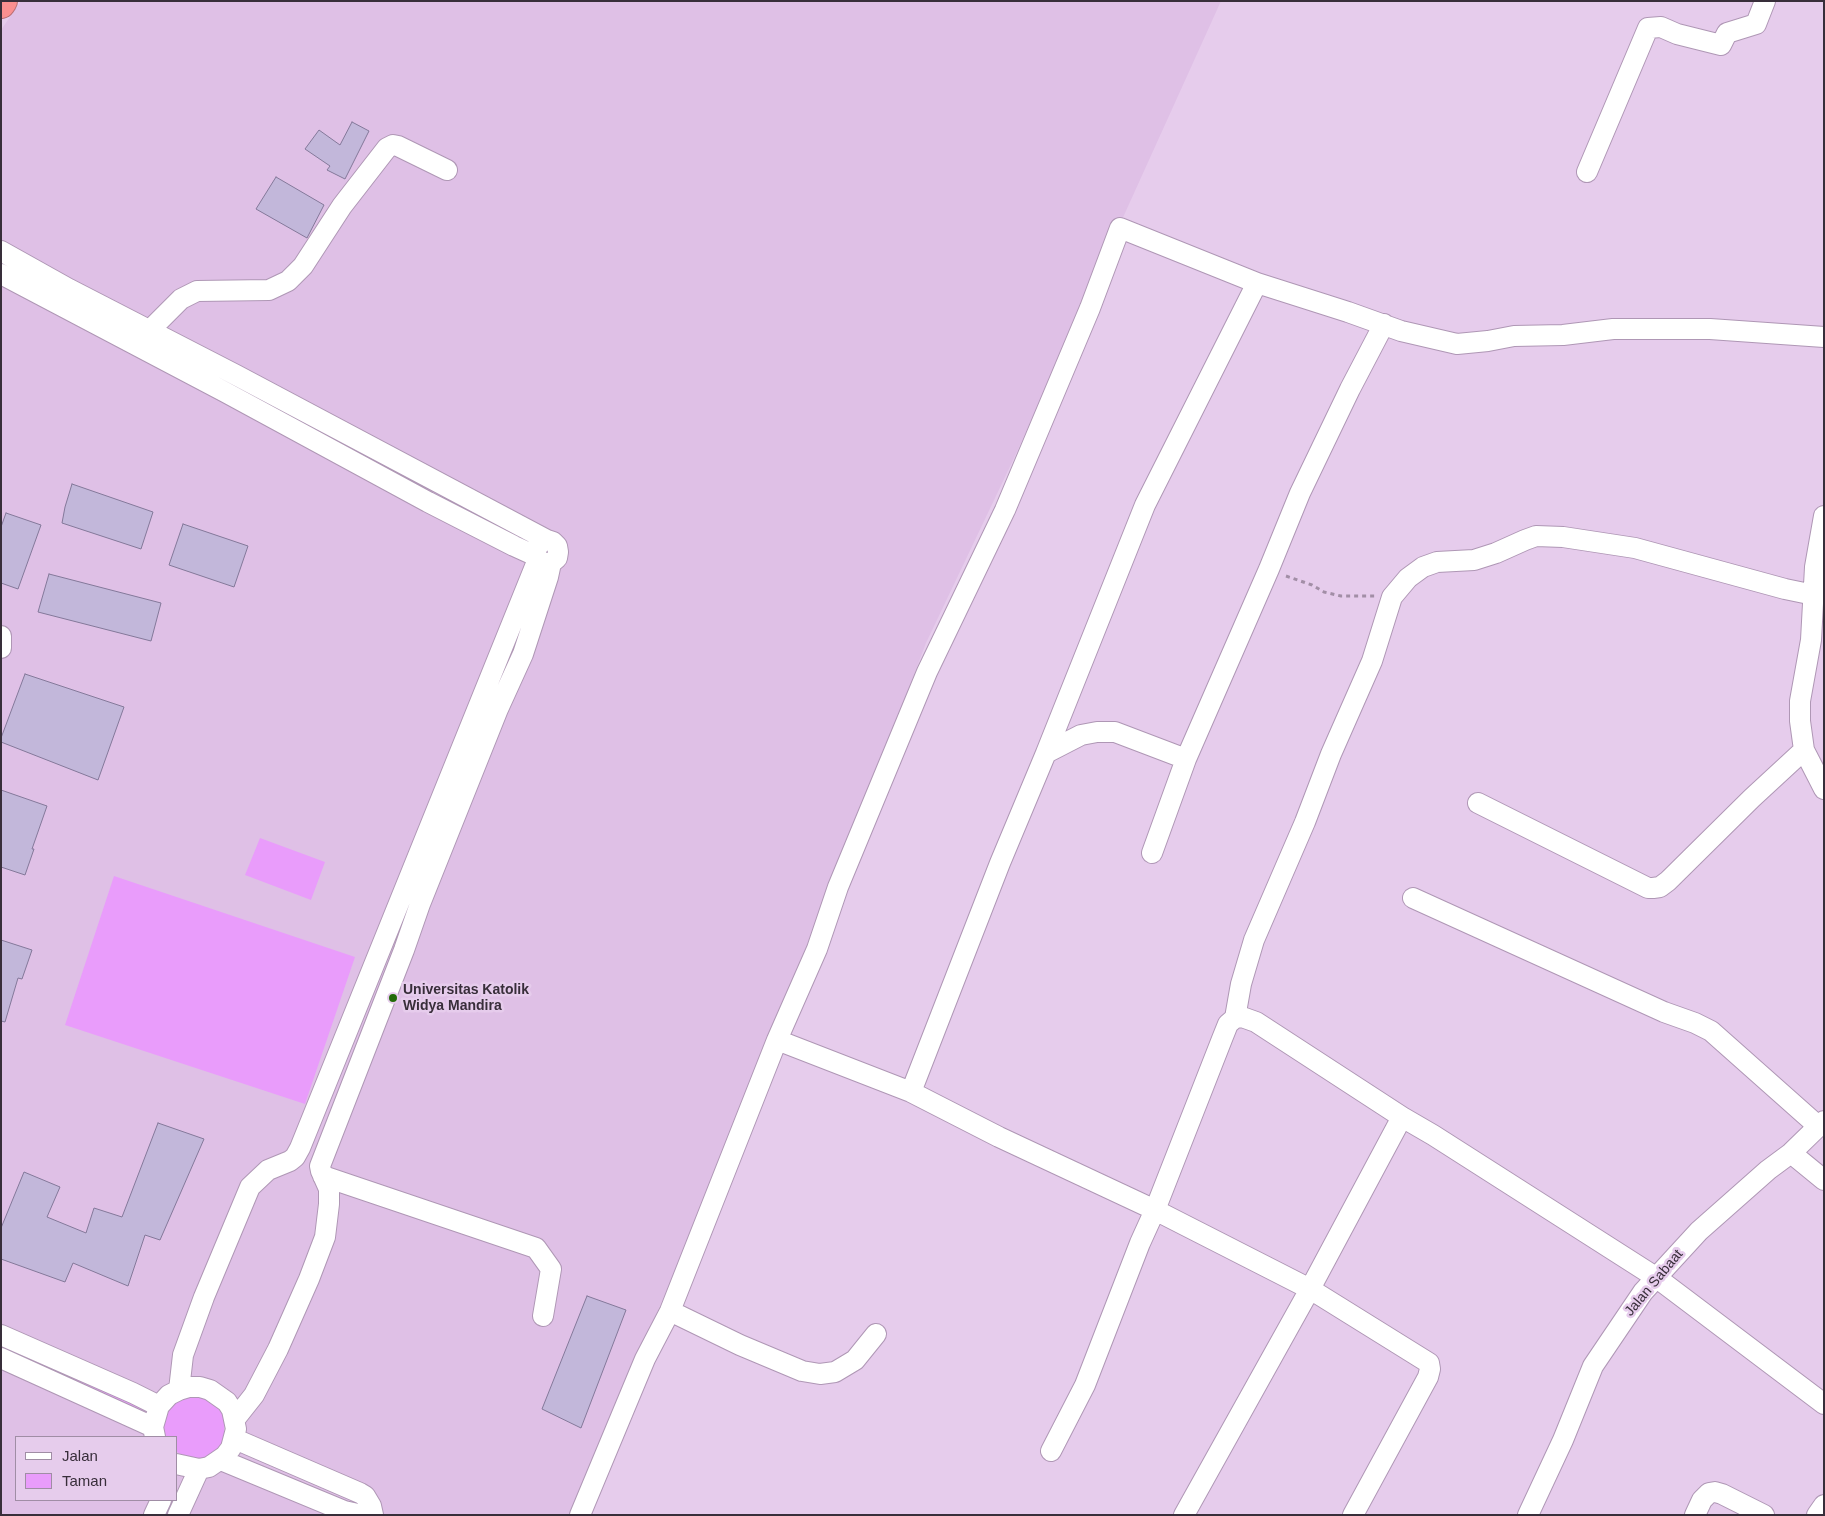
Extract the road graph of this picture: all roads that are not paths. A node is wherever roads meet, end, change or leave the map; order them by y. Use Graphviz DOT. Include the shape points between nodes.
graph roads {
  1 [pos="1765,1"];
  2 [pos="447,170"];
  3 [pos="1587,172"];
  4 [pos="1,252"];
  5 [pos="1,274"];
  6 [pos="1256,283"];
  7 [pos="1384,324"];
  8 [pos="150,330"];
  9 [pos="1824,338"];
  10 [pos="236,375"];
  11 [pos="224,392"];
  12 [pos="1824,516"];
  13 [pos="543,554"];
  14 [pos="1819,569"];
  15 [pos="1814,595"];
  16 [pos="1,636"];
  17 [pos="1,648"];
  18 [pos="1804,750"];
  19 [pos="1046,752"];
  20 [pos="1186,759"];
  21 [pos="1824,789"];
  22 [pos="1478,803"];
  23 [pos="1152,853"];
  24 [pos="1413,898"];
  25 [pos="1235,1018"];
  26 [pos="777,1040"];
  27 [pos="911,1092"];
  28 [pos="1402,1117"];
  29 [pos="1821,1124"];
  30 [pos="1791,1153"];
  31 [pos="323,1176"];
  32 [pos="1824,1180"];
  33 [pos="1155,1210"];
  34 [pos="1657,1278"];
  35 [pos="1310,1289"];
  36 [pos="670,1311"];
  37 [pos="543,1316"];
  38 [pos="1,1334"];
  39 [pos="876,1334"];
  40 [pos="38,1350"];
  41 [pos="1,1358"];
  42 [pos="30,1371"];
  43 [pos="179,1390"];
  44 [pos="1824,1404"];
  45 [pos="159,1406"];
  46 [pos="235,1429"];
  47 [pos="154,1432"];
  48 [pos="1052,1451"];
  49 [pos="221,1460"];
  50 [pos="178,1466"];
  51 [pos="199,1469"];
  52 [pos="161,1501"];
  53 [pos="1824,1505"];
  54 [pos="154,1515"];
  55 [pos="178,1515"];
  56 [pos="362,1515"];
  57 [pos="373,1515"];
  58 [pos="580,1515"];
  59 [pos="1184,1515"];
  60 [pos="1353,1515"];
  61 [pos="1528,1515"];
  62 [pos="1695,1515"];
  63 [pos="1764,1515"];
  64 [pos="1817,1515"];
  1 -- 3 [label="street" via="1756,24 1727,33 1721,45 1661,27 1648,28"];
  2 -- 8 [label="street" via="398,146 387,148 342,206 303,266 288,281 269,290 197,291 181,299"];
  4 -- 8 [label="street"];
  5 -- 11 [label="street"];
  6 -- 7 [label="street"];
  6 -- 19 [label="street" via="1144,505"];
  6 -- 26 [label="street" via="1120,228 1006,510 927,672 838,887 817,949"];
  7 -- 9 [label="street" via="1457,344 1514,336 1638,328 1710,329"];
  7 -- 20 [label="street" via="1300,493"];
  8 -- 10 [label="street"];
  10 -- 11 [label="street"];
  10 -- 13 [label="street"];
  11 -- 13 [label="street" via="514,546"];
  12 -- 14 [label="street"];
  13 -- 31 [label="street" via="548,577 522,654 420,904 320,1166"];
  13 -- 43 [label="street" via="300,1148 290,1161 268,1170 250,1187 183,1355"];
  14 -- 15 [label="street"];
  15 -- 18 [label="street" via="1811,640 1800,701"];
  15 -- 25 [label="street" via="1785,590 1635,548 1563,537 1536,536 1474,560 1437,562 1423,567 1408,578 1392,597 1372,661 1254,940"];
  16 -- 17 [label="street"];
  18 -- 21 [label="street"];
  18 -- 22 [label="street" via="1660,887 1648,888"];
  19 -- 20 [label="street" via="1081,735 1115,732"];
  19 -- 27 [label="street"];
  20 -- 23 [label="street"];
  24 -- 29 [label="street" via="1712,1031"];
  25 -- 28 [label="street" via="1256,1022"];
  25 -- 33 [label="street" via="1228,1024"];
  26 -- 27 [label="street"];
  26 -- 36 [label="street"];
  27 -- 33 [label="street" via="1000,1138"];
  28 -- 34 [label="street"];
  28 -- 35 [label="street"];
  29 -- 30 [label="street, Jalan Sabaat"];
  30 -- 32 [label="street"];
  30 -- 34 [label="street, Jalan Sabaat" via="1699,1231"];
  31 -- 37 [label="street" via="536,1248 551,1269"];
  31 -- 46 [label="street" via="329,1189 329,1204 322,1245 278,1349"];
  33 -- 35 [label="street"];
  33 -- 48 [label="street" via="1084,1385"];
  34 -- 44 [label="street"];
  34 -- 61 [label="street, Jalan Sabaat" via="1643,1292 1593,1366"];
  35 -- 59 [label="street"];
  35 -- 60 [label="street" via="1429,1363 1424,1386"];
  36 -- 39 [label="street" via="740,1345 802,1371 820,1374 835,1372 855,1360"];
  36 -- 58 [label="street" via="645,1359"];
  38 -- 40 [label="street"];
  40 -- 42 [label="street"];
  40 -- 45 [label="street"];
  41 -- 42 [label="street"];
  42 -- 47 [label="street"];
  43 -- 45 [label="street"];
  43 -- 46 [label="street" via="189,1387 210,1390 227,1402"];
  45 -- 47 [label="street"];
  46 -- 49 [label="street" via="231,1448"];
  46 -- 57 [label="street" via="365,1496"];
  49 -- 51 [label="street"];
  49 -- 56 [label="street" via="344,1511"];
  50 -- 51 [label="street"];
  51 -- 55 [label="street"];
  52 -- 54 [label="street"];
  53 -- 64 [label="street"];
  62 -- 63 [label="street" via="1706,1496 1715,1492"];
}
